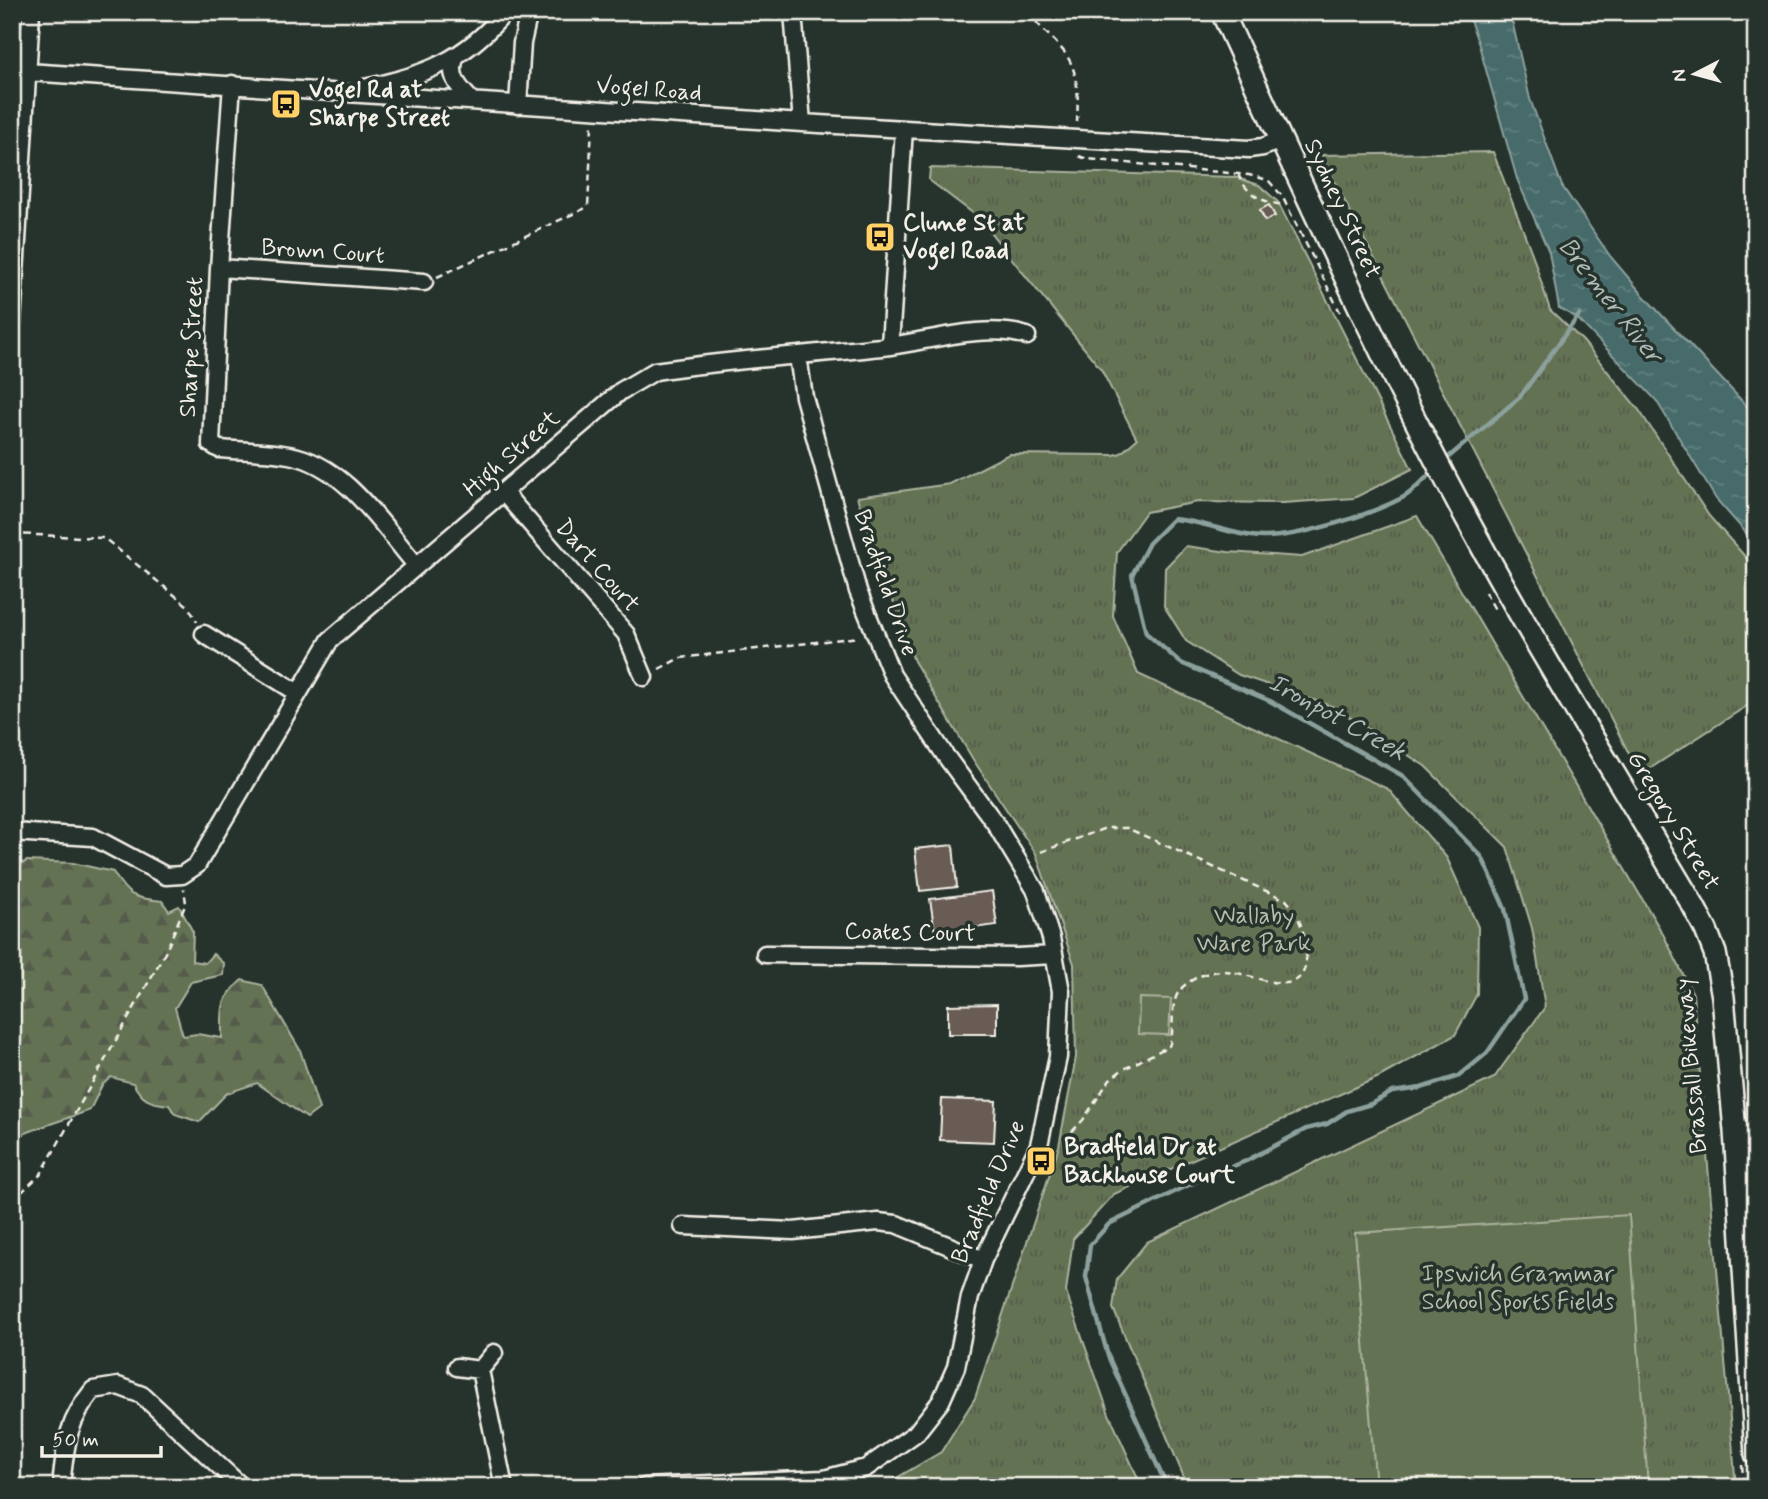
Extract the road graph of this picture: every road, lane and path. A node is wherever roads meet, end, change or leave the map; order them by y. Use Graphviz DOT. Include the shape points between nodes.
graph roads {
  1 [pos="31,12"];
  2 [pos="505,12"];
  3 [pos="529,12"];
  4 [pos="793,12"];
  5 [pos="1029,12"];
  6 [pos="1222,12"];
  7 [pos="491,28"];
  8 [pos="522,43"];
  9 [pos="456,56"];
  10 [pos="20,72"];
  11 [pos="232,84"];
  12 [pos="341,92"];
  13 [pos="472,101"];
  14 [pos="518,105"];
  15 [pos="593,110"];
  16 [pos="802,123"];
  17 [pos="1077,128"];
  18 [pos="904,129"];
  19 [pos="1281,140"];
  20 [pos="1076,151"];
  21 [pos="1238,174"];
  22 [pos="1286,205"];
  23 [pos="219,268"];
  24 [pos="424,282"];
  25 [pos="13,288"];
  26 [pos="1341,314"];
  27 [pos="12,323"];
  28 [pos="1027,336"];
  29 [pos="890,345"];
  30 [pos="798,356"];
  31 [pos="1418,426"];
  32 [pos="504,493"];
  33 [pos="12,534"];
  34 [pos="416,565"];
  35 [pos="1483,588"];
  36 [pos="1497,614"];
  37 [pos="875,633"];
  38 [pos="204,634"];
  39 [pos="643,677"];
  40 [pos="298,692"];
  41 [pos="12,832"];
  42 [pos="1041,852"];
  43 [pos="182,875"];
  44 [pos="765,954"];
  45 [pos="1054,954"];
  46 [pos="1745,1130"];
  47 [pos="1066,1138"];
  48 [pos="12,1201"];
  49 [pos="683,1226"];
  50 [pos="984,1259"];
  51 [pos="494,1353"];
  52 [pos="457,1367"];
  53 [pos="480,1370"];
  54 [pos="1749,1457"];
  55 [pos="62,1477"];
  56 [pos="243,1487"];
  57 [pos="504,1487"];
  58 [pos="645,1487"];
  59 [pos="1744,1487"];
  1 -- 10 [label="street"];
  2 -- 7 [label="street"];
  3 -- 8 [label="street"];
  4 -- 16 [label="street"];
  5 -- 17 [label="path" via="1072,67 1078,94"];
  6 -- 19 [label="main road, Sydney Street"];
  7 -- 8 [label="street" via="510,30"];
  7 -- 9 [label="street"];
  8 -- 14 [label="street"];
  9 -- 12 [label="street" via="405,79"];
  9 -- 13 [label="street" via="454,76"];
  10 -- 11 [label="street, Vogel Road"];
  10 -- 25 [label="street"];
  11 -- 12 [label="street, Vogel Road"];
  11 -- 23 [label="street, Sharpe Street"];
  12 -- 13 [label="street, Vogel Road"];
  13 -- 14 [label="street, Vogel Road"];
  14 -- 15 [label="street, Vogel Road"];
  15 -- 16 [label="street, Vogel Road"];
  15 -- 24 [label="path" via="588,207"];
  16 -- 18 [label="street, Vogel Road"];
  18 -- 19 [label="street, Vogel Road" via="1249,149"];
  18 -- 29 [label="street"];
  19 -- 31 [label="main road, Sydney Street"];
  20 -- 21 [label="path" via="1087,159"];
  21 -- 22 [label="path" via="1260,200"];
  21 -- 22 [label="path" via="1268,180"];
  22 -- 26 [label="path"];
  23 -- 24 [label="street, Brown Court"];
  23 -- 34 [label="street, Sharpe Street" via="211,444 219,449 290,455 319,464 346,483"];
  25 -- 27 [label="street"];
  28 -- 29 [label="street, High Street" via="1010,331 981,332"];
  29 -- 30 [label="street, High Street"];
  30 -- 32 [label="street, High Street" via="655,371 621,391"];
  30 -- 37 [label="street, Bradfield Drive" via="804,397 858,591"];
  31 -- 46 [label="main road, Gregory Street" via="1473,531 1706,930 1720,974"];
  32 -- 34 [label="street, High Street"];
  32 -- 39 [label="street, Dart Court" via="626,635"];
  33 -- 38 [label="path" via="104,538 188,606"];
  34 -- 40 [label="street, High Street" via="330,640"];
  35 -- 36 [label="path"];
  37 -- 39 [label="path" via="849,640 680,658"];
  37 -- 45 [label="street, Bradfield Drive" via="892,675 995,823 1036,891"];
  38 -- 40 [label="street"];
  40 -- 43 [label="street, High Street" via="197,865"];
  41 -- 43 [label="street" via="93,837 166,876"];
  42 -- 47 [label="path" via="1106,828 1128,828 1286,900 1295,911 1307,952 1304,972 1293,981 1276,983 1218,972 1184,986 1174,1000 1169,1046 1110,1079"];
  43 -- 48 [label="path" via="186,903 166,951 41,1174"];
  44 -- 45 [label="street, Coates Court"];
  45 -- 50 [label="street, Bradfield Drive" via="1061,991 1058,1057 1040,1145"];
  46 -- 54 [label="main road, Gregory Street"];
  49 -- 50 [label="street" via="793,1231 878,1222 895,1224"];
  50 -- 58 [label="street, Bradfield Drive" via="970,1297 956,1367 940,1401 916,1433 890,1453 860,1471 824,1479"];
  51 -- 53 [label="street"];
  52 -- 53 [label="street"];
  53 -- 57 [label="street"];
  54 -- 59 [label="path"];
  55 -- 56 [label="street" via="66,1441 77,1409 93,1390 118,1386 142,1395"];
}
